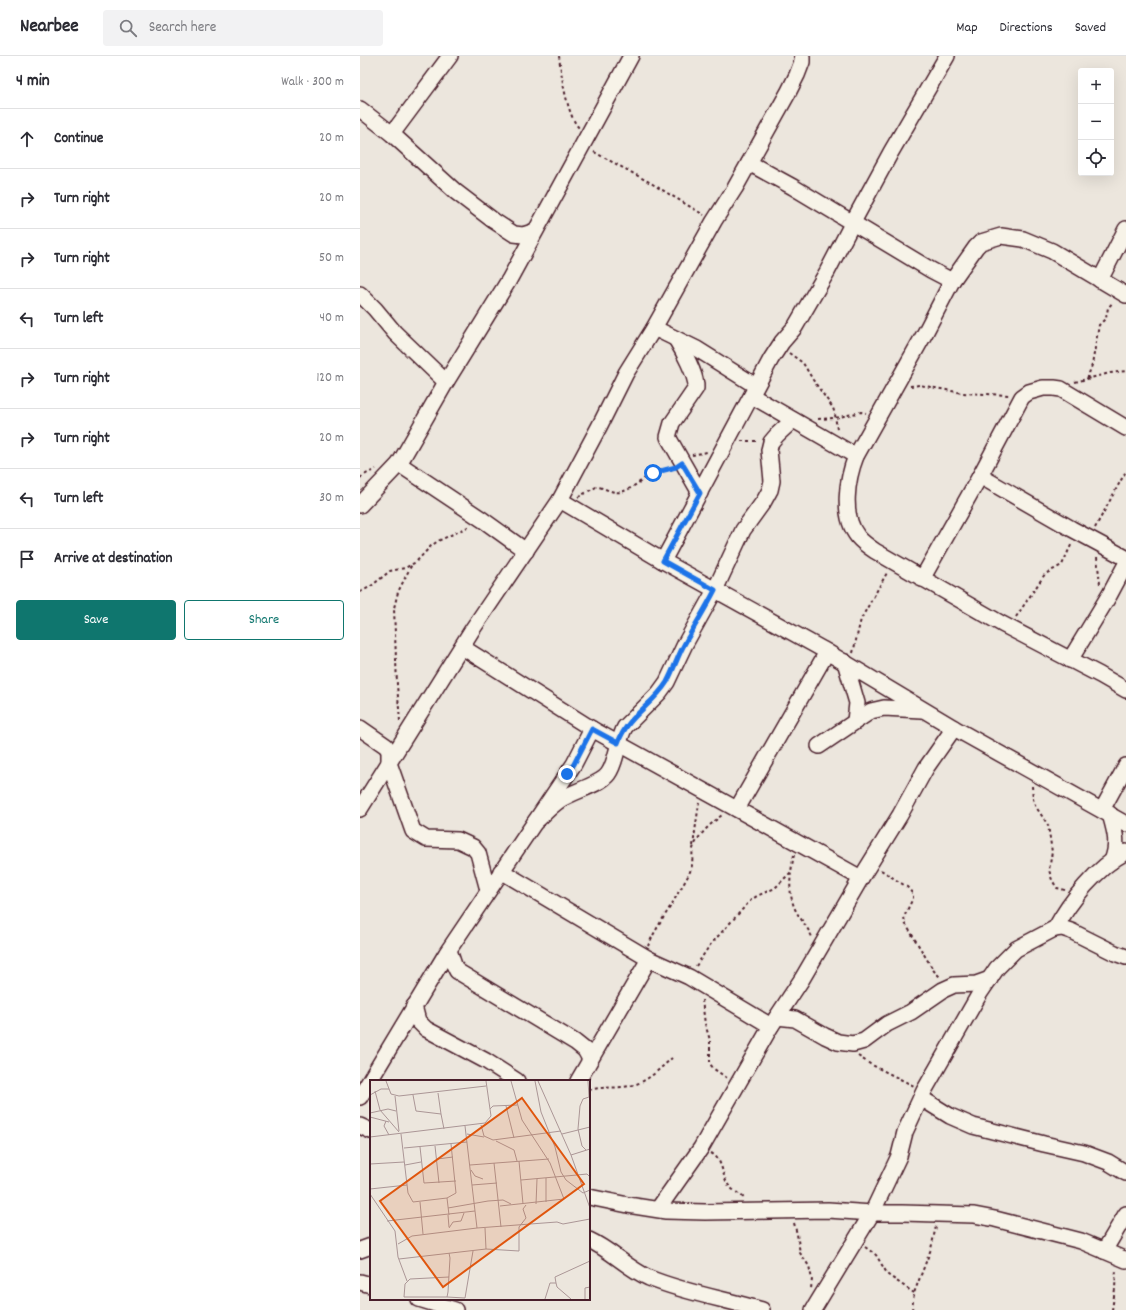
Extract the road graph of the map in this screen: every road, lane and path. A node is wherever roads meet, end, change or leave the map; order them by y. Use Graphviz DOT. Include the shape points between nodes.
graph roads {
  1 [pos="450,56"];
  2 [pos="559,56"];
  3 [pos="631,56"];
  4 [pos="802,56"];
  5 [pos="947,56"];
  6 [pos="360,109"];
  7 [pos="392,134"];
  8 [pos="585,140"];
  9 [pos="749,163"];
  10 [pos="714,221"];
  11 [pos="852,222"];
  12 [pos="1126,229"];
  13 [pos="535,231"];
  14 [pos="952,280"];
  15 [pos="1113,287"];
  16 [pos="360,294"];
  17 [pos="654,328"];
  18 [pos="676,339"];
  19 [pos="778,347"];
  20 [pos="1126,371"];
  21 [pos="1086,379"];
  22 [pos="446,382"];
  23 [pos="1060,389"];
  24 [pos="754,391"];
  25 [pos="892,391"];
  26 [pos="1022,396"];
  27 [pos="836,418"];
  28 [pos="794,420"];
  29 [pos="875,421"];
  30 [pos="1126,428"];
  31 [pos="775,437"];
  32 [pos="837,445"];
  33 [pos="723,449"];
  34 [pos="856,456"];
  35 [pos="682,463"];
  36 [pos="399,464"];
  37 [pos="1126,471"];
  38 [pos="980,476"];
  39 [pos="700,493"];
  40 [pos="563,502"];
  41 [pos="360,505"];
  42 [pos="483,520"];
  43 [pos="1090,538"];
  44 [pos="526,551"];
  45 [pos="1126,558"];
  46 [pos="663,561"];
  47 [pos="893,562"];
  48 [pos="412,564"];
  49 [pos="1126,564"];
  50 [pos="922,579"];
  51 [pos="715,590"];
  52 [pos="360,592"];
  53 [pos="1103,605"];
  54 [pos="1014,630"];
  55 [pos="462,647"];
  56 [pos="827,652"];
  57 [pos="1070,660"];
  58 [pos="848,664"];
  59 [pos="1126,690"];
  60 [pos="924,710"];
  61 [pos="855,722"];
  62 [pos="360,728"];
  63 [pos="954,728"];
  64 [pos="592,729"];
  65 [pos="403,740"];
  66 [pos="618,743"];
  67 [pos="819,746"];
  68 [pos="389,763"];
  69 [pos="1126,766"];
  70 [pos="1032,771"];
  71 [pos="703,790"];
  72 [pos="735,808"];
  73 [pos="360,809"];
  74 [pos="1106,812"];
  75 [pos="535,822"];
  76 [pos="1126,824"];
  77 [pos="797,842"];
  78 [pos="692,849"];
  79 [pos="1126,852"];
  80 [pos="1112,862"];
  81 [pos="870,863"];
  82 [pos="501,871"];
  83 [pos="791,872"];
  84 [pos="861,878"];
  85 [pos="488,890"];
  86 [pos="1082,890"];
  87 [pos="1055,929"];
  88 [pos="819,949"];
  89 [pos="449,950"];
  90 [pos="646,957"];
  91 [pos="1126,957"];
  92 [pos="689,977"];
  93 [pos="990,979"];
  94 [pos="702,985"];
  95 [pos="958,985"];
  96 [pos="414,1006"];
  97 [pos="774,1021"];
  98 [pos="846,1044"];
  99 [pos="672,1058"];
  100 [pos="590,1059"];
  101 [pos="370,1080"];
  102 [pos="370,1080"];
  103 [pos="514,1080"];
  104 [pos="579,1080"];
  105 [pos="737,1085"];
  106 [pos="590,1090"];
  107 [pos="922,1094"];
  108 [pos="360,1097"];
  109 [pos="360,1126"];
  110 [pos="370,1131"];
  111 [pos="701,1148"];
  112 [pos="1126,1173"];
  113 [pos="590,1197"];
  114 [pos="658,1210"];
  115 [pos="790,1210"];
  116 [pos="761,1211"];
  117 [pos="872,1213"];
  118 [pos="939,1214"];
  119 [pos="1126,1214"];
  120 [pos="590,1241"];
  121 [pos="856,1241"];
  122 [pos="370,1246"];
  123 [pos="360,1250"];
  124 [pos="1115,1255"];
  125 [pos="360,1282"];
  126 [pos="370,1285"];
  127 [pos="914,1293"];
  128 [pos="423,1300"];
  129 [pos="446,1306"];
  130 [pos="814,1307"];
  131 [pos="762,1310"];
  132 [pos="912,1310"];
  133 [pos="1112,1310"];
  1 -- 7 [label="street"];
  2 -- 8 [label="path" via="570,113"];
  3 -- 8 [label="street"];
  4 -- 9 [label="street" via="797,75"];
  5 -- 11 [label="street"];
  6 -- 7 [label="street"];
  7 -- 13 [label="street" via="456,192 494,221 514,234 523,235"];
  8 -- 10 [label="path" via="591,150"];
  8 -- 13 [label="street"];
  9 -- 10 [label="street"];
  9 -- 11 [label="street"];
  10 -- 17 [label="street"];
  11 -- 14 [label="street"];
  11 -- 19 [label="street" via="828,272 795,326"];
  12 -- 15 [label="street"];
  13 -- 22 [label="street" via="509,280"];
  14 -- 15 [label="street" via="981,242 1000,236 1023,239 1052,251"];
  14 -- 25 [label="street"];
  15 -- 21 [label="path" via="1114,300 1108,308 1106,318 1099,325 1092,365"];
  16 -- 22 [label="street" via="395,334"];
  17 -- 18 [label="street"];
  17 -- 40 [label="street" via="626,373"];
  18 -- 24 [label="street" via="697,349"];
  18 -- 35 [label="street" via="697,384 668,433 669,441"];
  19 -- 24 [label="street"];
  19 -- 27 [label="path" via="802,364 833,408"];
  20 -- 21 [label="path"];
  21 -- 23 [label="path"];
  22 -- 36 [label="street"];
  23 -- 26 [label="street" via="1043,388"];
  23 -- 30 [label="street"];
  24 -- 28 [label="street"];
  24 -- 33 [label="street"];
  25 -- 26 [label="path" via="920,385 952,393"];
  25 -- 29 [label="street"];
  26 -- 38 [label="street"];
  27 -- 29 [label="path" via="864,412"];
  27 -- 32 [label="path"];
  28 -- 31 [label="street"];
  28 -- 32 [label="street"];
  29 -- 34 [label="street"];
  31 -- 33 [label="path" via="764,441 740,441"];
  31 -- 51 [label="street" via="769,450 772,481 770,490 743,530"];
  32 -- 34 [label="street"];
  33 -- 35 [label="path" via="692,455"];
  33 -- 39 [label="street"];
  34 -- 47 [label="street" via="848,480 847,496 852,527 858,538"];
  35 -- 39 [label="street"];
  35 -- 40 [label="path" via="653,473 620,492 596,487"];
  36 -- 41 [label="street"];
  36 -- 42 [label="street"];
  37 -- 43 [label="path"];
  38 -- 43 [label="street"];
  38 -- 50 [label="street"];
  39 -- 46 [label="street"];
  40 -- 44 [label="street"];
  40 -- 46 [label="street"];
  42 -- 44 [label="street"];
  42 -- 48 [label="path" via="431,546"];
  43 -- 45 [label="street"];
  43 -- 53 [label="path"];
  43 -- 54 [label="path" via="1078,536 1074,540 1062,565 1046,574 1016,615"];
  44 -- 55 [label="street"];
  46 -- 51 [label="street"];
  47 -- 50 [label="street"];
  47 -- 58 [label="path" via="861,619"];
  48 -- 52 [label="path" via="390,571"];
  48 -- 65 [label="path" via="398,592 394,608 397,685"];
  49 -- 53 [label="street"];
  50 -- 54 [label="street"];
  51 -- 56 [label="street"];
  51 -- 66 [label="street" via="684,644 667,682 628,723"];
  53 -- 57 [label="street"];
  54 -- 57 [label="street"];
  55 -- 64 [label="street"];
  55 -- 65 [label="street"];
  56 -- 58 [label="street"];
  56 -- 72 [label="street"];
  57 -- 59 [label="street"];
  58 -- 60 [label="street"];
  58 -- 61 [label="street" via="857,703"];
  60 -- 61 [label="street" via="878,709"];
  60 -- 63 [label="street"];
  61 -- 67 [label="street"];
  62 -- 68 [label="street" via="386,746 389,751"];
  63 -- 70 [label="street"];
  63 -- 81 [label="street" via="926,768"];
  64 -- 66 [label="street"];
  64 -- 75 [label="street" via="574,764"];
  65 -- 68 [label="street"];
  66 -- 71 [label="street"];
  66 -- 75 [label="street" via="611,769 602,780 560,799"];
  68 -- 73 [label="street"];
  68 -- 85 [label="street" via="413,831 426,839 458,840 473,847 478,853"];
  69 -- 74 [label="street"];
  70 -- 74 [label="street"];
  70 -- 86 [label="path" via="1033,799 1048,825 1052,852 1049,870 1054,886 1062,890"];
  71 -- 72 [label="street"];
  71 -- 78 [label="path"];
  72 -- 77 [label="street"];
  72 -- 78 [label="path" via="707,828"];
  74 -- 76 [label="street"];
  74 -- 80 [label="street" via="1116,838"];
  75 -- 82 [label="street"];
  77 -- 83 [label="path"];
  77 -- 84 [label="street"];
  78 -- 90 [label="path" via="690,871 662,918"];
  79 -- 80 [label="street"];
  80 -- 86 [label="street"];
  81 -- 84 [label="street"];
  81 -- 95 [label="path" via="907,887 913,894 904,918 905,923 938,976"];
  82 -- 85 [label="street"];
  82 -- 90 [label="street"];
  83 -- 88 [label="path" via="793,903"];
  83 -- 92 [label="path" via="775,888 751,900 710,945"];
  84 -- 88 [label="street"];
  85 -- 89 [label="street"];
  86 -- 87 [label="street"];
  87 -- 91 [label="street" via="1071,931"];
  87 -- 93 [label="street" via="1016,949"];
  88 -- 97 [label="street"];
  89 -- 96 [label="street"];
  89 -- 100 [label="street" via="457,972 575,1042 585,1050"];
  90 -- 92 [label="street"];
  90 -- 100 [label="street"];
  92 -- 94 [label="street"];
  93 -- 95 [label="street" via="976,984"];
  93 -- 107 [label="street"];
  94 -- 97 [label="street"];
  94 -- 105 [label="path" via="702,1007 710,1040 710,1064"];
  95 -- 98 [label="street" via="943,990 864,1041"];
  96 -- 102 [label="street"];
  96 -- 103 [label="street" via="418,1021 426,1029 486,1061"];
  97 -- 98 [label="street" via="795,1019 825,1036"];
  97 -- 105 [label="street"];
  98 -- 107 [label="path" via="870,1064 894,1075"];
  99 -- 106 [label="path" via="640,1084"];
  100 -- 104 [label="street"];
  101 -- 108 [label="street"];
  105 -- 111 [label="street"];
  107 -- 112 [label="street" via="950,1116 973,1126 1084,1153 1108,1162"];
  107 -- 117 [label="street" via="905,1132 899,1156"];
  109 -- 110 [label="street"];
  111 -- 114 [label="street"];
  111 -- 116 [label="path" via="717,1158 730,1187"];
  113 -- 114 [label="street"];
  114 -- 116 [label="street"];
  115 -- 116 [label="street"];
  115 -- 117 [label="street"];
  115 -- 130 [label="path" via="800,1254 809,1266"];
  117 -- 118 [label="street"];
  117 -- 121 [label="street"];
  118 -- 124 [label="street" via="974,1215 995,1219 1080,1241"];
  118 -- 127 [label="path" via="931,1249"];
  119 -- 124 [label="street"];
  120 -- 131 [label="street" via="649,1278 698,1294"];
  121 -- 127 [label="path" via="876,1255 888,1275"];
  121 -- 130 [label="street"];
  122 -- 123 [label="street"];
  124 -- 133 [label="path"];
  125 -- 126 [label="street"];
  127 -- 132 [label="path"];
  128 -- 129 [label="street"];
}
